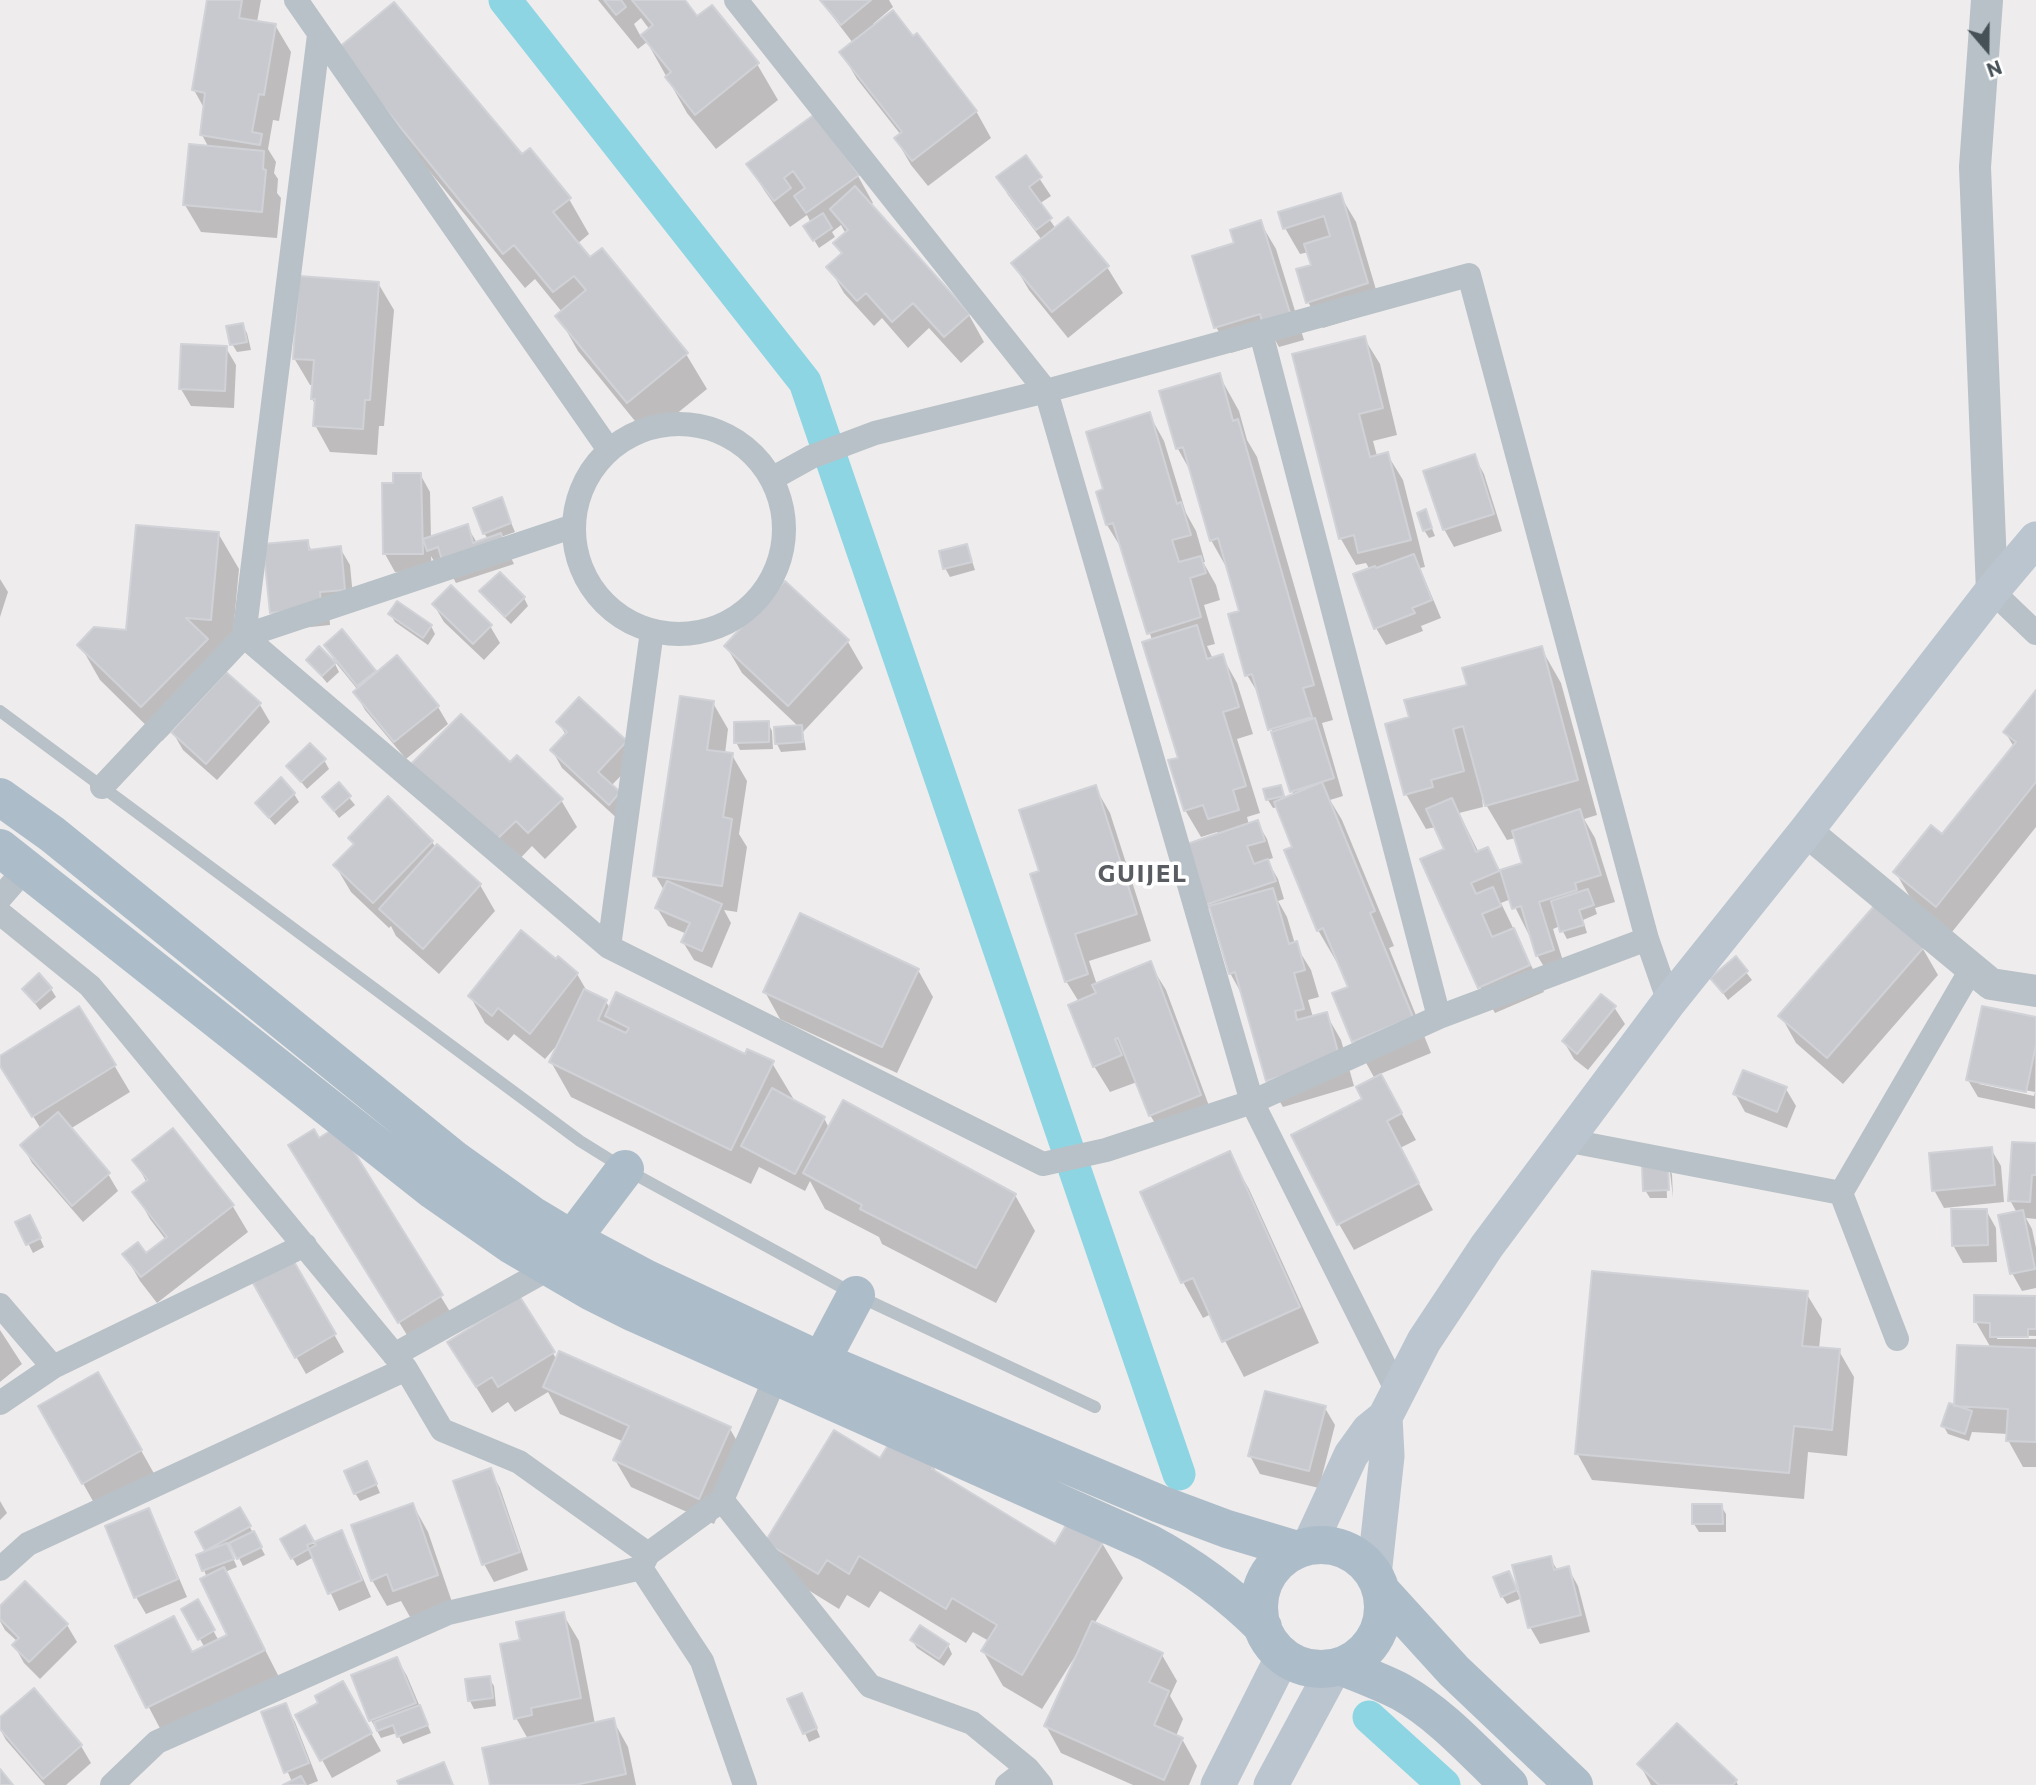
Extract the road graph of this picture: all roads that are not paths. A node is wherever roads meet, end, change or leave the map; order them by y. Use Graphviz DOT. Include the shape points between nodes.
graph roads {
  1 [pos="296,0"];
  2 [pos="736,0"];
  3 [pos="1987,0"];
  4 [pos="319,35"];
  5 [pos="1261,333"];
  6 [pos="1046,391"];
  7 [pos="609,450"];
  8 [pos="775,477"];
  9 [pos="574,526"];
  10 [pos="2036,539"];
  11 [pos="1992,591"];
  12 [pos="653,631"];
  13 [pos="2036,633"];
  14 [pos="244,636"];
  15 [pos="0,711"];
  16 [pos="102,787"];
  17 [pos="0,797"];
  18 [pos="1806,831"];
  19 [pos="14,858"];
  20 [pos="0,898"];
  21 [pos="0,913"];
  22 [pos="1647,939"];
  23 [pos="610,947"];
  24 [pos="1972,968"];
  25 [pos="2036,991"];
  26 [pos="1669,1002"];
  27 [pos="1440,1017"];
  28 [pos="1252,1102"];
  29 [pos="1566,1140"];
  30 [pos="625,1169"];
  31 [pos="1841,1193"];
  32 [pos="305,1245"];
  33 [pos="561,1254"];
  34 [pos="856,1295"];
  35 [pos="0,1305"];
  36 [pos="1897,1339"];
  37 [pos="821,1361"];
  38 [pos="400,1362"];
  39 [pos="53,1367"];
  40 [pos="776,1377"];
  41 [pos="0,1403"];
  42 [pos="1391,1404"];
  43 [pos="1095,1407"];
  44 [pos="722,1500"];
  45 [pos="1303,1548"];
  46 [pos="645,1561"];
  47 [pos="0,1569"];
  48 [pos="1378,1583"];
  49 [pos="1273,1641"];
  50 [pos="1337,1667"];
  51 [pos="1035,1777"];
  52 [pos="112,1785"];
  53 [pos="745,1785"];
  54 [pos="1007,1785"];
  55 [pos="1218,1785"];
  56 [pos="1271,1785"];
  57 [pos="1509,1785"];
  58 [pos="1574,1785"];
  1 -- 4 [label="street"];
  2 -- 6 [label="street"];
  3 -- 11 [label="street" via="1975,167"];
  4 -- 7 [label="street"];
  4 -- 14 [label="street"];
  5 -- 6 [label="street"];
  5 -- 22 [label="street" via="1469,275"];
  5 -- 27 [label="street"];
  6 -- 8 [label="street" via="875,433 811,457"];
  6 -- 28 [label="street"];
  7 -- 8 [label="street" via="638,432 671,424 705,427 736,440"];
  7 -- 9 [label="street" via="587,477"];
  8 -- 12 [label="street" via="785,526 780,561 764,592 739,617 706,632 671,635"];
  9 -- 12 [label="street" via="574,546 586,580 607,608 637,627"];
  9 -- 14 [label="street"];
  10 -- 11 [label="main road"];
  11 -- 13 [label="street"];
  11 -- 18 [label="main road"];
  12 -- 23 [label="street"];
  14 -- 16 [label="street"];
  14 -- 23 [label="street"];
  15 -- 16 [label="lane"];
  16 -- 30 [label="lane" via="541,1113"];
  17 -- 33 [label="main road" via="52,834 455,1160 532,1215"];
  18 -- 24 [label="street"];
  18 -- 26 [label="main road"];
  19 -- 20 [label="street"];
  19 -- 33 [label="main road" via="434,1191 500,1238"];
  21 -- 32 [label="street" via="90,986"];
  22 -- 26 [label="street"];
  22 -- 27 [label="street"];
  23 -- 28 [label="street" via="1043,1164 1106,1150"];
  24 -- 25 [label="street" via="1991,984"];
  24 -- 31 [label="street"];
  26 -- 29 [label="main road"];
  27 -- 28 [label="street"];
  28 -- 42 [label="street"];
  29 -- 31 [label="street"];
  29 -- 42 [label="main road" via="1454,1294"];
  30 -- 33 [label="main road"];
  30 -- 34 [label="lane"];
  31 -- 36 [label="street"];
  32 -- 38 [label="street"];
  32 -- 39 [label="street"];
  33 -- 37 [label="main road" via="647,1279"];
  33 -- 38 [label="street"];
  33 -- 40 [label="main road" via="634,1313"];
  34 -- 37 [label="main road"];
  34 -- 43 [label="lane"];
  35 -- 39 [label="street"];
  37 -- 45 [label="main road" via="1160,1504 1227,1529"];
  38 -- 46 [label="street" via="442,1430 519,1462"];
  38 -- 47 [label="street" via="28,1544"];
  39 -- 41 [label="street"];
  40 -- 44 [label="street"];
  40 -- 49 [label="main road" via="1149,1543 1210,1579"];
  42 -- 45 [label="main road" via="1351,1455"];
  42 -- 48 [label="main road"];
  44 -- 46 [label="street"];
  44 -- 51 [label="street" via="870,1686 972,1723"];
  45 -- 48 [label="main road" via="1346,1550 1362,1560"];
  45 -- 49 [label="main road" via="1281,1560 1261,1591 1259,1609"];
  46 -- 52 [label="street" via="448,1613 157,1742"];
  46 -- 53 [label="street" via="702,1661"];
  48 -- 50 [label="main road" via="1383,1611 1380,1628 1357,1658"];
  48 -- 58 [label="main road" via="1454,1671"];
  49 -- 50 [label="main road" via="1307,1667"];
  49 -- 55 [label="main road"];
  50 -- 56 [label="main road"];
  50 -- 57 [label="main road" via="1421,1705"];
  51 -- 54 [label="street"];
}
